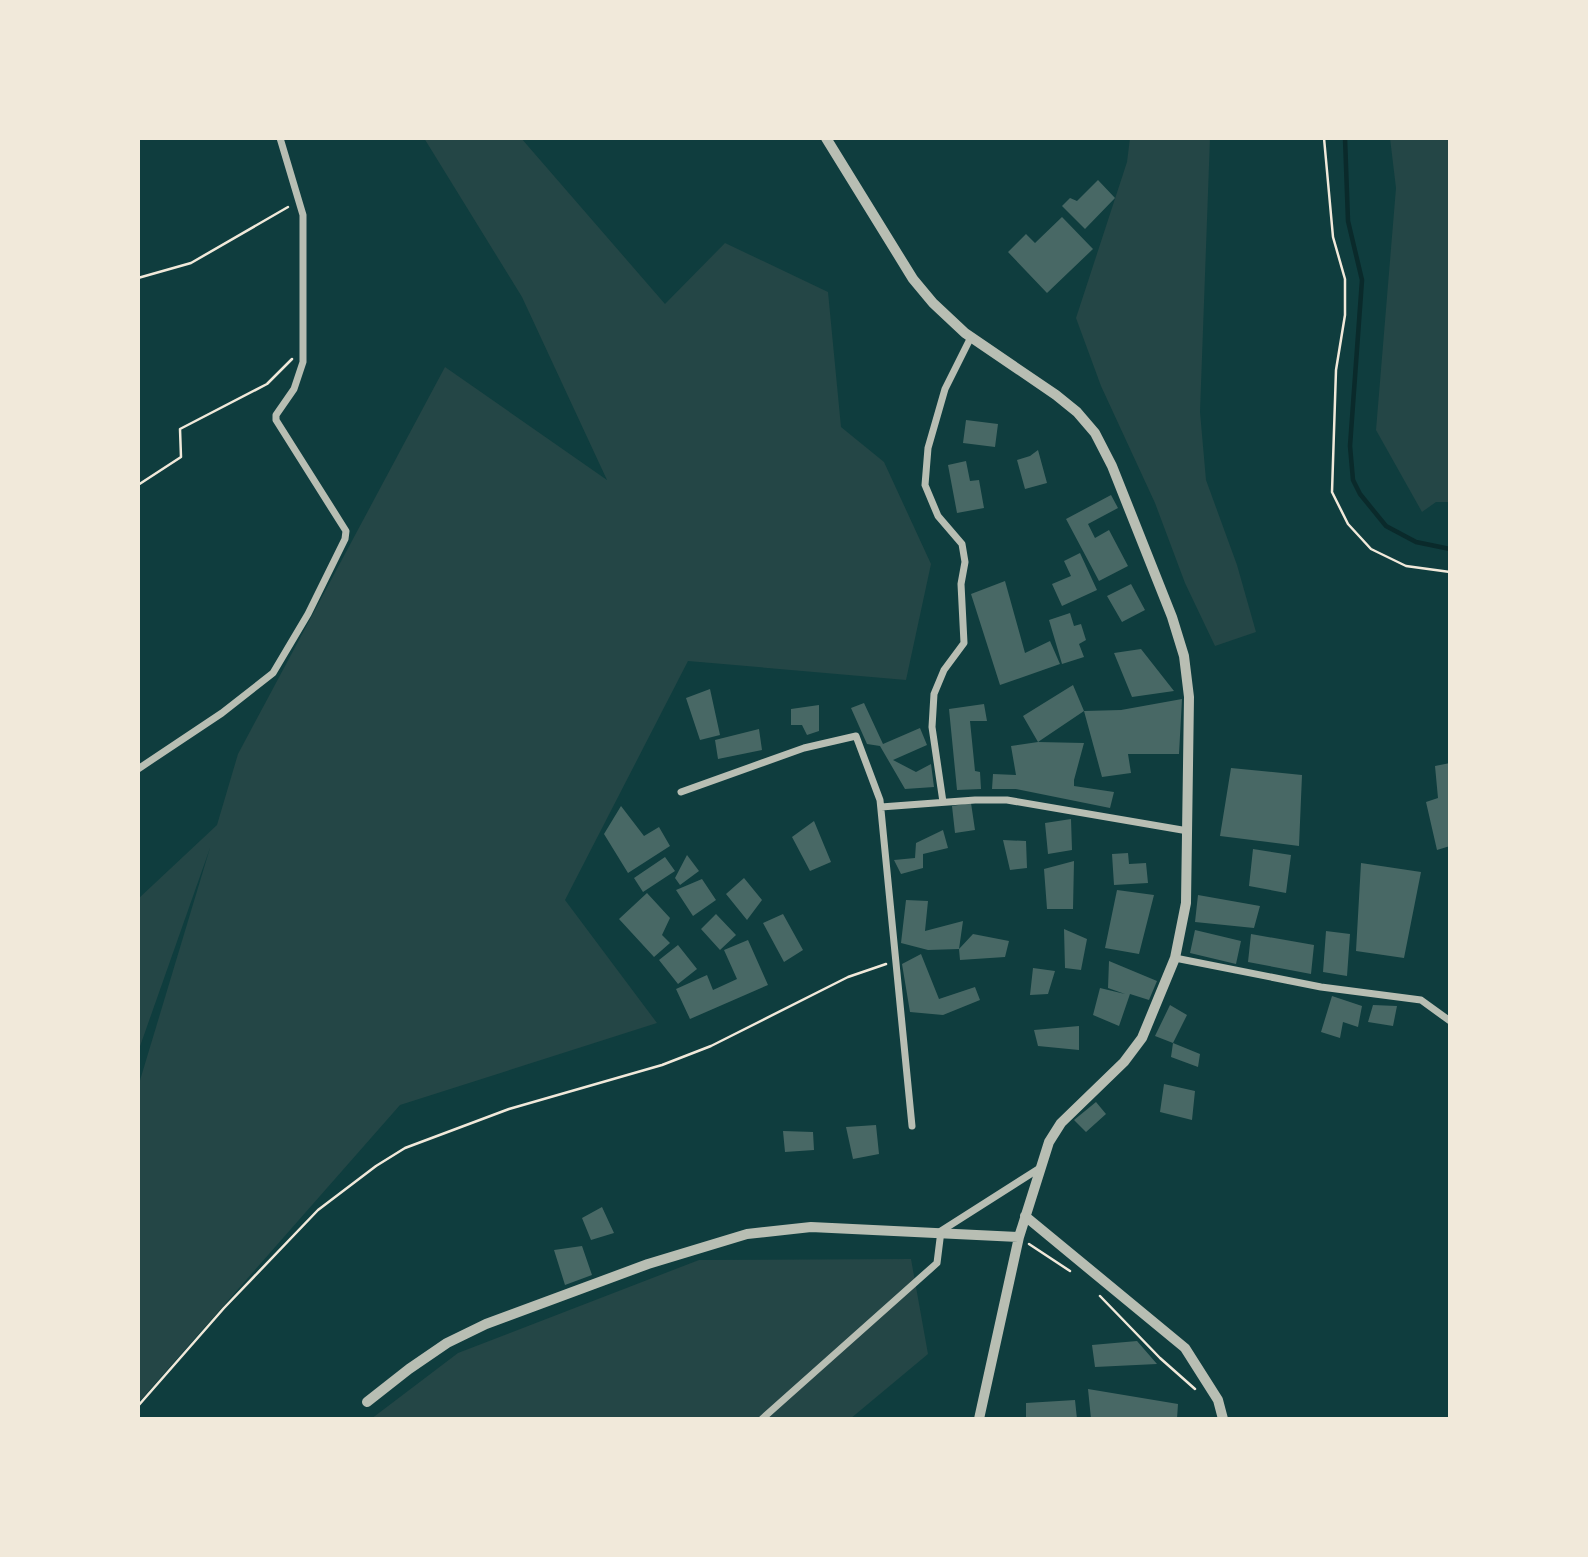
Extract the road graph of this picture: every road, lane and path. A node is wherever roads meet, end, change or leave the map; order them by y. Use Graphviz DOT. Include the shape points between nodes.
graph roads {
  1 [pos="280,138"];
  2 [pos="826,138"];
  3 [pos="1324,138"];
  4 [pos="294,203"];
  5 [pos="138,278"];
  6 [pos="971,337"];
  7 [pos="293,357"];
  8 [pos="138,485"];
  9 [pos="1450,572"];
  10 [pos="138,769"];
  11 [pos="681,792"];
  12 [pos="943,802"];
  13 [pos="881,807"];
  14 [pos="1188,831"];
  15 [pos="1175,958"];
  16 [pos="894,961"];
  17 [pos="1450,1021"];
  18 [pos="912,1126"];
  19 [pos="1040,1168"];
  20 [pos="1025,1216"];
  21 [pos="941,1231"];
  22 [pos="1019,1237"];
  23 [pos="1076,1275"];
  24 [pos="1097,1293"];
  25 [pos="1196,1390"];
  26 [pos="366,1402"];
  27 [pos="138,1406"];
  28 [pos="762,1419"];
  29 [pos="979,1419"];
  30 [pos="1223,1419"];
  1 -- 10 [label="street" via="303,215 303,362 276,420 346,531 345,539 273,673"];
  2 -- 6 [label="street" via="914,279"];
  3 -- 9 [label="path" via="1333,237 1345,279 1332,492 1348,524 1371,549 1406,566"];
  4 -- 5 [label="path" via="191,263"];
  6 -- 12 [label="street" via="944,389 928,448 925,485 939,516 962,544 965,562 961,584 964,643 944,670 934,694 932,727"];
  6 -- 14 [label="street" via="1077,412 1095,433 1112,466 1184,656 1189,697"];
  7 -- 8 [label="path" via="267,384 180,429 181,457"];
  11 -- 13 [label="street" via="804,748 856,736"];
  12 -- 13 [label="street"];
  12 -- 14 [label="street" via="1007,800"];
  13 -- 16 [label="street"];
  14 -- 15 [label="street" via="1186,903"];
  15 -- 17 [label="street" via="1321,987 1421,1000"];
  15 -- 19 [label="street" via="1142,1038 1124,1062 1061,1123"];
  16 -- 18 [label="street"];
  16 -- 27 [label="path" via="848,977 711,1046 662,1065 509,1109 405,1148 318,1210"];
  19 -- 20 [label="street"];
  19 -- 21 [label="street"];
  20 -- 22 [label="street"];
  20 -- 30 [label="street" via="1185,1348 1218,1400"];
  21 -- 22 [label="street"];
  21 -- 26 [label="street" via="811,1227 747,1234 698,1248 486,1324 447,1343"];
  21 -- 28 [label="street" via="937,1264"];
  22 -- 23 [label="path"];
  22 -- 29 [label="street"];
  24 -- 25 [label="path"];
}
